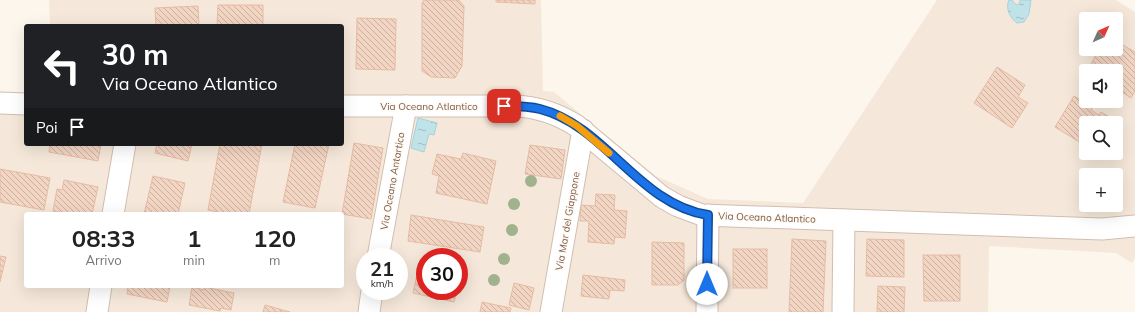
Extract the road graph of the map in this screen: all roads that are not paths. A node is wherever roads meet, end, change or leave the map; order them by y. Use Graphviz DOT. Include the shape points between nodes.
graph roads {
  1 [pos="0,103"];
  2 [pos="24,104"];
  3 [pos="344,106"];
  4 [pos="406,106"];
  5 [pos="583,130"];
  6 [pos="125,146"];
  7 [pos="113,212"];
  8 [pos="708,215"];
  9 [pos="844,220"];
  10 [pos="1133,231"];
  11 [pos="380,248"];
  12 [pos="101,288"];
  13 [pos="371,300"];
  14 [pos="96,312"];
  15 [pos="369,312"];
  16 [pos="551,312"];
  17 [pos="707,312"];
  18 [pos="844,312"];
  1 -- 2 [label="street"];
  3 -- 4 [label="street, Via Oceano Atlantico"];
  4 -- 5 [label="street, Via Oceano Atlantico" via="526,106 554,113"];
  4 -- 11 [label="street, Via Oceano Antartico"];
  5 -- 8 [label="street, Via Oceano Atlantico" via="662,197 678,206"];
  5 -- 16 [label="street, Via Mar del Giappone"];
  6 -- 7 [label="street"];
  8 -- 9 [label="street, Via Oceano Atlantico"];
  8 -- 17 [label="street"];
  9 -- 10 [label="street, Via Oceano Atlantico"];
  9 -- 18 [label="street"];
  12 -- 14 [label="street"];
  13 -- 15 [label="street"];
}
